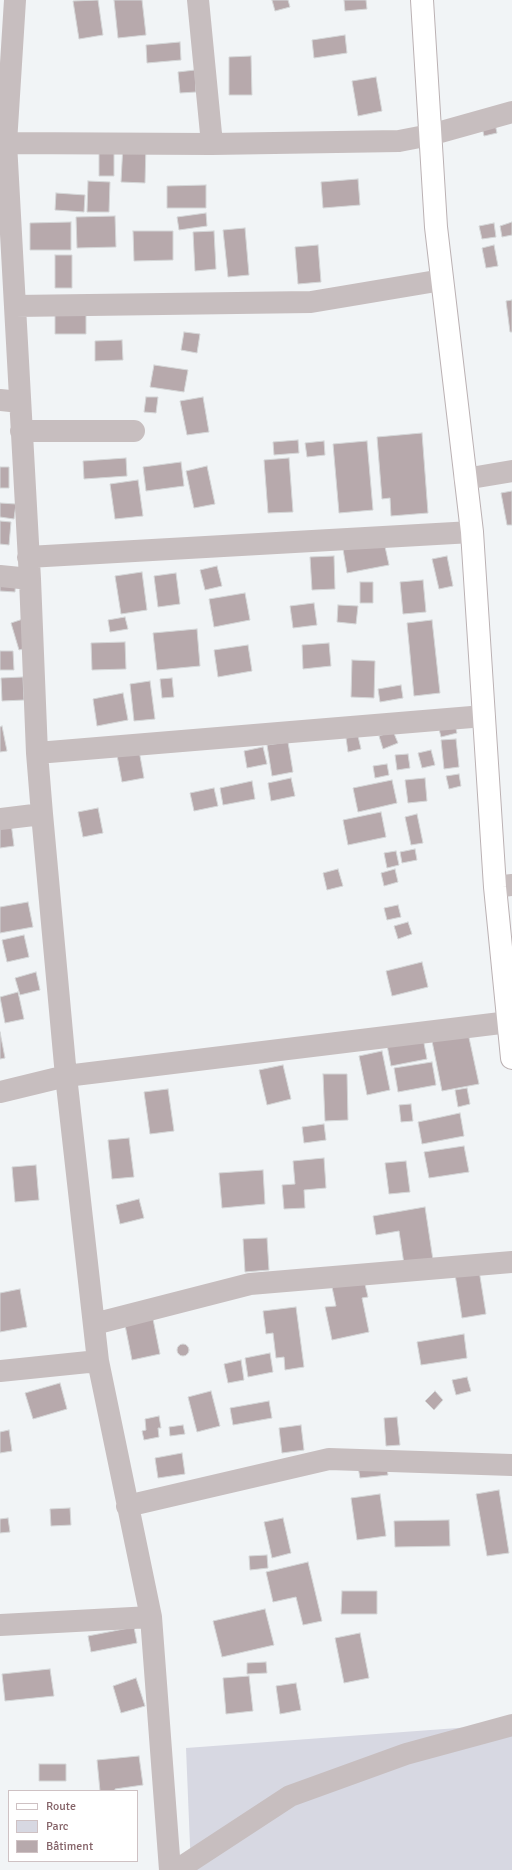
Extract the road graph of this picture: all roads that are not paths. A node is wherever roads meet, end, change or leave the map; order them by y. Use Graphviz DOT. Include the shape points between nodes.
graph roads {
  1 [pos="15,0"];
  2 [pos="198,0"];
  3 [pos="422,0"];
  4 [pos="512,112"];
  5 [pos="430,135"];
  6 [pos="3,143"];
  7 [pos="212,144"];
  8 [pos="442,280"];
  9 [pos="15,306"];
  10 [pos="10,401"];
  11 [pos="21,431"];
  12 [pos="134,431"];
  13 [pos="512,471"];
  14 [pos="465,479"];
  15 [pos="472,532"];
  16 [pos="28,557"];
  17 [pos="0,576"];
  18 [pos="30,579"];
  19 [pos="484,716"];
  20 [pos="37,752"];
  21 [pos="42,814"];
  22 [pos="0,818"];
  23 [pos="503,886"];
  24 [pos="509,1022"];
  25 [pos="512,1058"];
  26 [pos="66,1076"];
  27 [pos="0,1092"];
  28 [pos="512,1262"];
  29 [pos="94,1324"];
  30 [pos="98,1361"];
  31 [pos="0,1371"];
  32 [pos="512,1465"];
  33 [pos="127,1506"];
  34 [pos="151,1617"];
  35 [pos="0,1625"];
  36 [pos="512,1725"];
  37 [pos="170,1870"];
  38 [pos="177,1870"];
  1 -- 6 [label="street"];
  2 -- 7 [label="street"];
  3 -- 5 [label="main road"];
  4 -- 5 [label="street"];
  5 -- 7 [label="street" via="399,141"];
  5 -- 8 [label="main road"];
  6 -- 7 [label="street"];
  6 -- 9 [label="street"];
  8 -- 9 [label="street" via="311,302"];
  8 -- 14 [label="main road"];
  9 -- 10 [label="street"];
  10 -- 11 [label="street"];
  11 -- 12 [label="street"];
  11 -- 16 [label="street"];
  13 -- 14 [label="street"];
  14 -- 15 [label="main road"];
  15 -- 16 [label="street"];
  15 -- 19 [label="main road"];
  16 -- 18 [label="street"];
  17 -- 18 [label="street"];
  18 -- 20 [label="street"];
  19 -- 20 [label="street"];
  19 -- 23 [label="main road"];
  20 -- 21 [label="street"];
  21 -- 22 [label="street"];
  21 -- 26 [label="street"];
  23 -- 24 [label="main road"];
  24 -- 25 [label="main road"];
  24 -- 26 [label="street"];
  26 -- 27 [label="street"];
  26 -- 29 [label="street"];
  28 -- 29 [label="street" via="250,1284"];
  29 -- 30 [label="street"];
  30 -- 31 [label="street"];
  30 -- 33 [label="street"];
  32 -- 33 [label="street" via="329,1459"];
  33 -- 34 [label="street"];
  34 -- 35 [label="street"];
  34 -- 37 [label="street"];
  36 -- 38 [label="street" via="406,1754 290,1796"];
}
